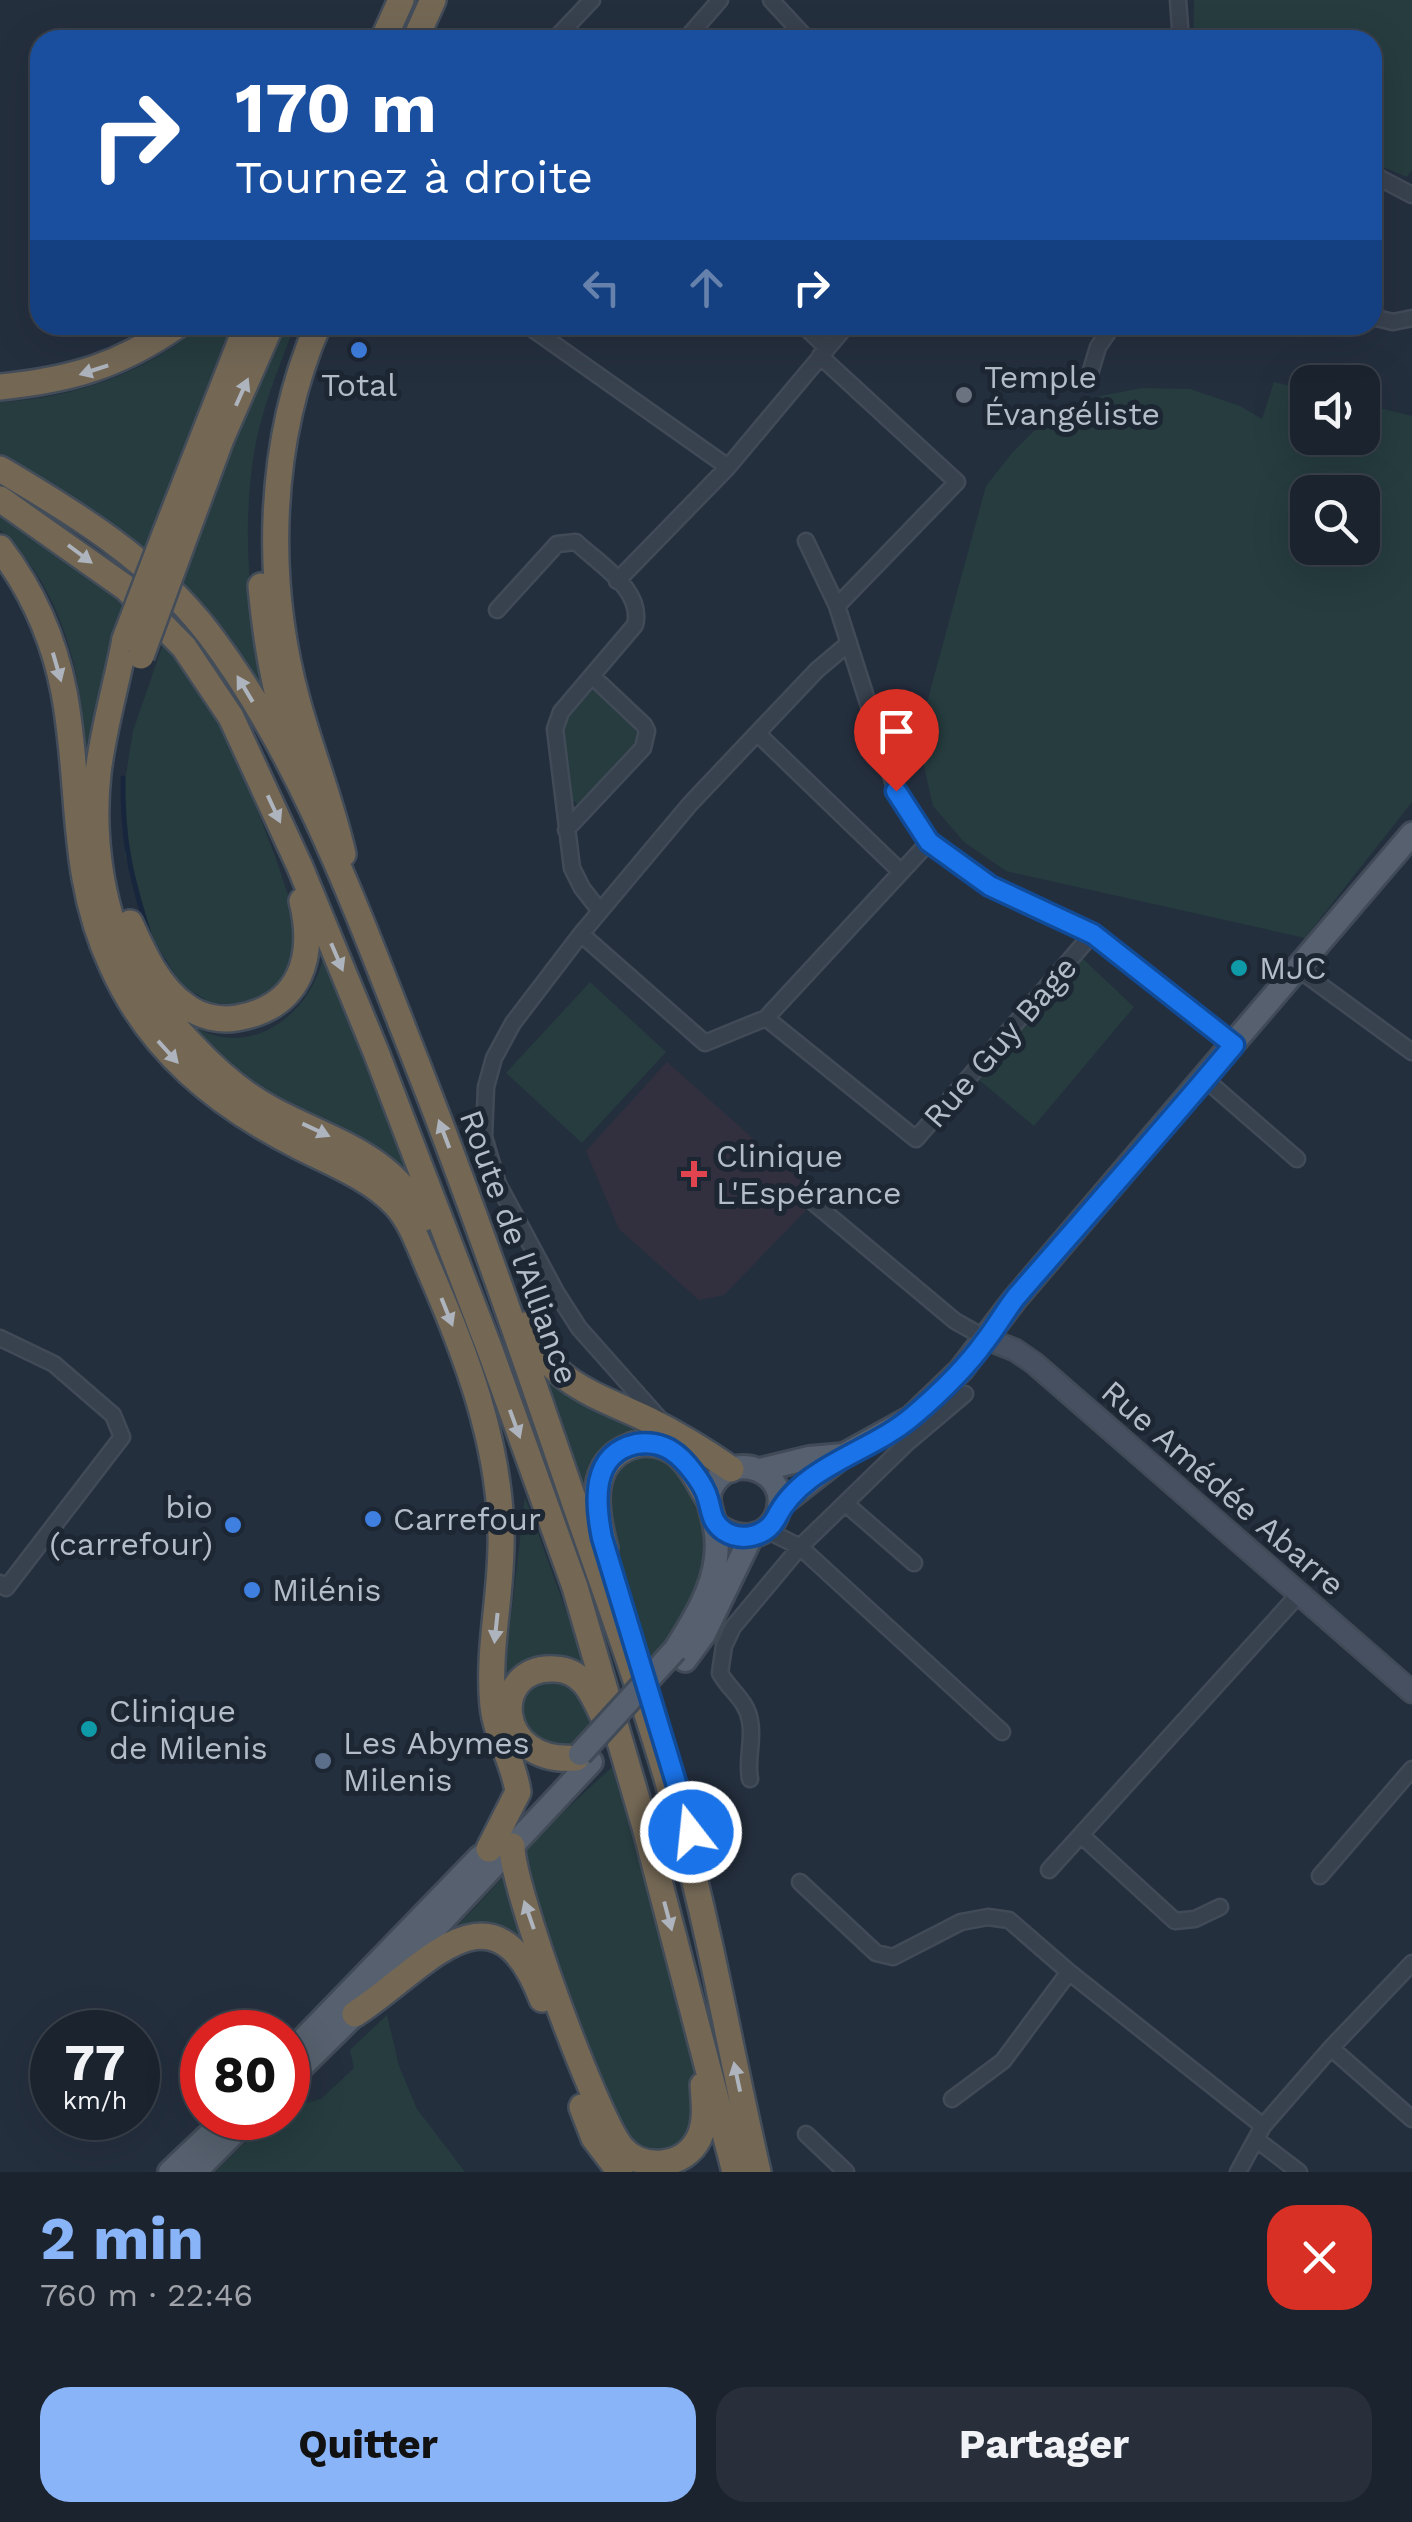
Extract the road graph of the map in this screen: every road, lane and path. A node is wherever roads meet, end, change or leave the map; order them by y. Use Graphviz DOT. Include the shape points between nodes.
graph roads {
  1 [pos="402,0"];
  2 [pos="592,0"];
  3 [pos="720,0"];
  4 [pos="771,0"];
  5 [pos="1178,0"];
  6 [pos="431,1"];
  7 [pos="388,30"];
  8 [pos="417,30"];
  9 [pos="426,30"];
  10 [pos="564,30"];
  11 [pos="694,30"];
  12 [pos="799,30"];
  13 [pos="1180,30"];
  14 [pos="1382,179"];
  15 [pos="1412,195"];
  16 [pos="1412,318"];
  17 [pos="1382,319"];
  18 [pos="163,335"];
  19 [pos="244,335"];
  20 [pos="267,335"];
  21 [pos="296,335"];
  22 [pos="315,335"];
  23 [pos="554,335"];
  24 [pos="811,335"];
  25 [pos="839,335"];
  26 [pos="1106,335"];
  27 [pos="824,352"];
  28 [pos="1089,377"];
  29 [pos="0,388"];
  30 [pos="728,467"];
  31 [pos="0,469"];
  32 [pos="0,499"];
  33 [pos="173,540"];
  34 [pos="806,541"];
  35 [pos="0,548"];
  36 [pos="617,580"];
  37 [pos="837,606"];
  38 [pos="497,610"];
  39 [pos="849,643"];
  40 [pos="133,648"];
  41 [pos="592,676"];
  42 [pos="758,733"];
  43 [pos="309,805"];
  44 [pos="566,830"];
  45 [pos="1412,834"];
  46 [pos="78,837"];
  47 [pos="929,842"];
  48 [pos="300,867"];
  49 [pos="902,872"];
  50 [pos="353,903"];
  51 [pos="600,912"];
  52 [pos="581,934"];
  53 [pos="1093,934"];
  54 [pos="1297,968"];
  55 [pos="766,1018"];
  56 [pos="1234,1045"];
  57 [pos="1412,1052"];
  58 [pos="1206,1079"];
  59 [pos="1297,1159"];
  60 [pos="808,1198"];
  61 [pos="480,1224"];
  62 [pos="472,1306"];
  63 [pos="0,1338"];
  64 [pos="987,1339"];
  65 [pos="965,1394"];
  66 [pos="672,1432"];
  67 [pos="844,1455"];
  68 [pos="732,1468"];
  69 [pos="760,1470"];
  70 [pos="708,1498"];
  71 [pos="846,1504"];
  72 [pos="716,1524"];
  73 [pos="777,1529"];
  74 [pos="914,1562"];
  75 [pos="0,1583"];
  76 [pos="1299,1594"];
  77 [pos="680,1655"];
  78 [pos="1412,1692"];
  79 [pos="1002,1732"];
  80 [pos="582,1758"];
  81 [pos="1412,1770"];
  82 [pos="750,1778"];
  83 [pos="634,1788"];
  84 [pos="1080,1835"];
  85 [pos="500,1847"];
  86 [pos="1049,1870"];
  87 [pos="1320,1876"];
  88 [pos="800,1882"];
  89 [pos="1220,1907"];
  90 [pos="1412,1963"];
  91 [pos="1069,1972"];
  92 [pos="717,1982"];
  93 [pos="691,2000"];
  94 [pos="355,2014"];
  95 [pos="310,2033"];
  96 [pos="1331,2048"];
  97 [pos="310,2058"];
  98 [pos="952,2099"];
  99 [pos="1412,2119"];
  100 [pos="1260,2133"];
  101 [pos="806,2134"];
  102 [pos="207,2140"];
  103 [pos="225,2140"];
  104 [pos="179,2171"];
  105 [pos="620,2172"];
  106 [pos="735,2172"];
  107 [pos="758,2172"];
  108 [pos="846,2172"];
  109 [pos="1238,2172"];
  110 [pos="1299,2172"];
  1 -- 7 [label="highway"];
  2 -- 10 [label="street"];
  3 -- 11 [label="street"];
  4 -- 12 [label="street"];
  5 -- 13 [label="street"];
  6 -- 8 [label="highway"];
  6 -- 9 [label="highway"];
  14 -- 15 [label="street"];
  16 -- 17 [label="street"];
  18 -- 29 [label="highway, one-way" via="96,370"];
  19 -- 33 [label="highway"];
  33 -- 20 [label="highway, one-way"];
  21 -- 43 [label="highway" via="265,459 261,588 279,700"];
  22 -- 50 [label="highway" via="288,418 276,584 296,697 336,822"];
  23 -- 30 [label="street"];
  24 -- 27 [label="street"];
  25 -- 27 [label="street"];
  26 -- 28 [label="street"];
  27 -- 30 [label="street"];
  27 -- 37 [label="street" via="957,482"];
  30 -- 36 [label="street"];
  43 -- 31 [label="highway, Route de l'Alliance, one-way" via="206,630 140,560"];
  32 -- 48 [label="highway, Route de l'Alliance, one-way" via="126,588 184,647 231,716"];
  33 -- 40 [label="highway, bridge"];
  34 -- 37 [label="street"];
  35 -- 46 [label="highway, one-way" via="34,601 64,692"];
  36 -- 38 [label="street" via="576,542 566,541"];
  36 -- 41 [label="street" via="634,598 637,619"];
  37 -- 39 [label="street"];
  39 -- 42 [label="street"];
  39 -- 47 [label="street" via="896,791"];
  40 -- 46 [label="highway" via="94,732"];
  40 -- 48 [label="highway" via="112,784 116,876 141,949 187,1007 213,1018 252,1015 296,984 308,944"];
  40 -- 62 [label="highway, one-way" via="98,773 97,840 108,909 133,971 212,1068 270,1109 389,1170 420,1210"];
  41 -- 44 [label="street" via="554,728"];
  41 -- 44 [label="street" via="644,726 646,740"];
  42 -- 49 [label="street"];
  42 -- 51 [label="street"];
  43 -- 50 [label="highway, Route de l'Alliance"];
  44 -- 51 [label="street" via="572,868"];
  45 -- 54 [label="main road"];
  46 -- 85 [label="highway, one-way" via="84,887 101,940 152,1034 236,1113 362,1179 396,1205 465,1357 499,1485 492,1694 518,1792"];
  47 -- 49 [label="street"];
  47 -- 53 [label="street" via="990,886"];
  48 -- 62 [label="highway, Route de l'Alliance, one-way"];
  49 -- 55 [label="street"];
  61 -- 50 [label="highway, Route de l'Alliance, one-way"];
  51 -- 52 [label="street"];
  52 -- 55 [label="street" via="705,1043"];
  52 -- 66 [label="street" via="494,1058 484,1138 498,1184 579,1328"];
  53 -- 55 [label="street, Rue Guy Bage" via="916,1140"];
  53 -- 56 [label="street"];
  54 -- 56 [label="main road"];
  54 -- 57 [label="street"];
  56 -- 58 [label="main road"];
  58 -- 59 [label="street"];
  58 -- 64 [label="main road"];
  60 -- 64 [label="street" via="955,1321"];
  61 -- 66 [label="highway" via="532,1341 558,1373"];
  61 -- 92 [label="highway, Route de l'Alliance" via="646,1703"];
  62 -- 83 [label="highway, Route de l'Alliance, one-way" via="575,1587"];
  63 -- 75 [label="street" via="54,1364 113,1415 122,1436 6,1588"];
  64 -- 67 [label="main road" via="911,1418"];
  64 -- 76 [label="street, Rue Amédée Abarre" via="1034,1363"];
  65 -- 71 [label="street"];
  66 -- 68 [label="highway"];
  67 -- 69 [label="main road"];
  67 -- 73 [label="main road"];
  68 -- 69 [label="main road"];
  68 -- 70 [label="main road"];
  69 -- 73 [label="main road" via="775,1485"];
  70 -- 72 [label="main road"];
  70 -- 92 [label="highway" via="680,1456 652,1444 615,1454 596,1492 612,1577 697,1854"];
  71 -- 73 [label="street"];
  71 -- 74 [label="street"];
  72 -- 73 [label="main road" via="738,1537"];
  72 -- 77 [label="main road" via="712,1579"];
  73 -- 77 [label="main road" via="704,1634"];
  73 -- 79 [label="street"];
  73 -- 82 [label="street" via="721,1657 722,1678 751,1724"];
  76 -- 78 [label="street, Rue Amédée Abarre"];
  76 -- 84 [label="street"];
  77 -- 80 [label="main road"];
  80 -- 83 [label="highway" via="538,1755 516,1736 511,1696 530,1672 562,1670 583,1680"];
  80 -- 85 [label="main road"];
  81 -- 87 [label="street"];
  83 -- 93 [label="highway, Route de l'Alliance, one-way"];
  84 -- 86 [label="street"];
  84 -- 89 [label="street" via="1176,1921"];
  93 -- 85 [label="highway, one-way" via="704,2124 684,2156 647,2163 626,2152 606,2124"];
  85 -- 94 [label="main road"];
  85 -- 95 [label="main road"];
  88 -- 91 [label="street" via="876,1953 894,1956 962,1922 988,1917 1008,1920"];
  90 -- 96 [label="street"];
  91 -- 98 [label="street" via="1002,2062"];
  91 -- 100 [label="street"];
  107 -- 92 [label="highway, Route de l'Alliance, one-way"];
  93 -- 106 [label="highway, Route de l'Alliance"];
  94 -- 97 [label="main road"];
  94 -- 105 [label="highway" via="452,1943 483,1935 509,1945 537,1986 594,2138"];
  96 -- 99 [label="street"];
  96 -- 100 [label="street"];
  100 -- 109 [label="street"];
  100 -- 110 [label="street"];
  101 -- 108 [label="street"];
  102 -- 104 [label="main road"];
  103 -- 104 [label="main road"];
}
